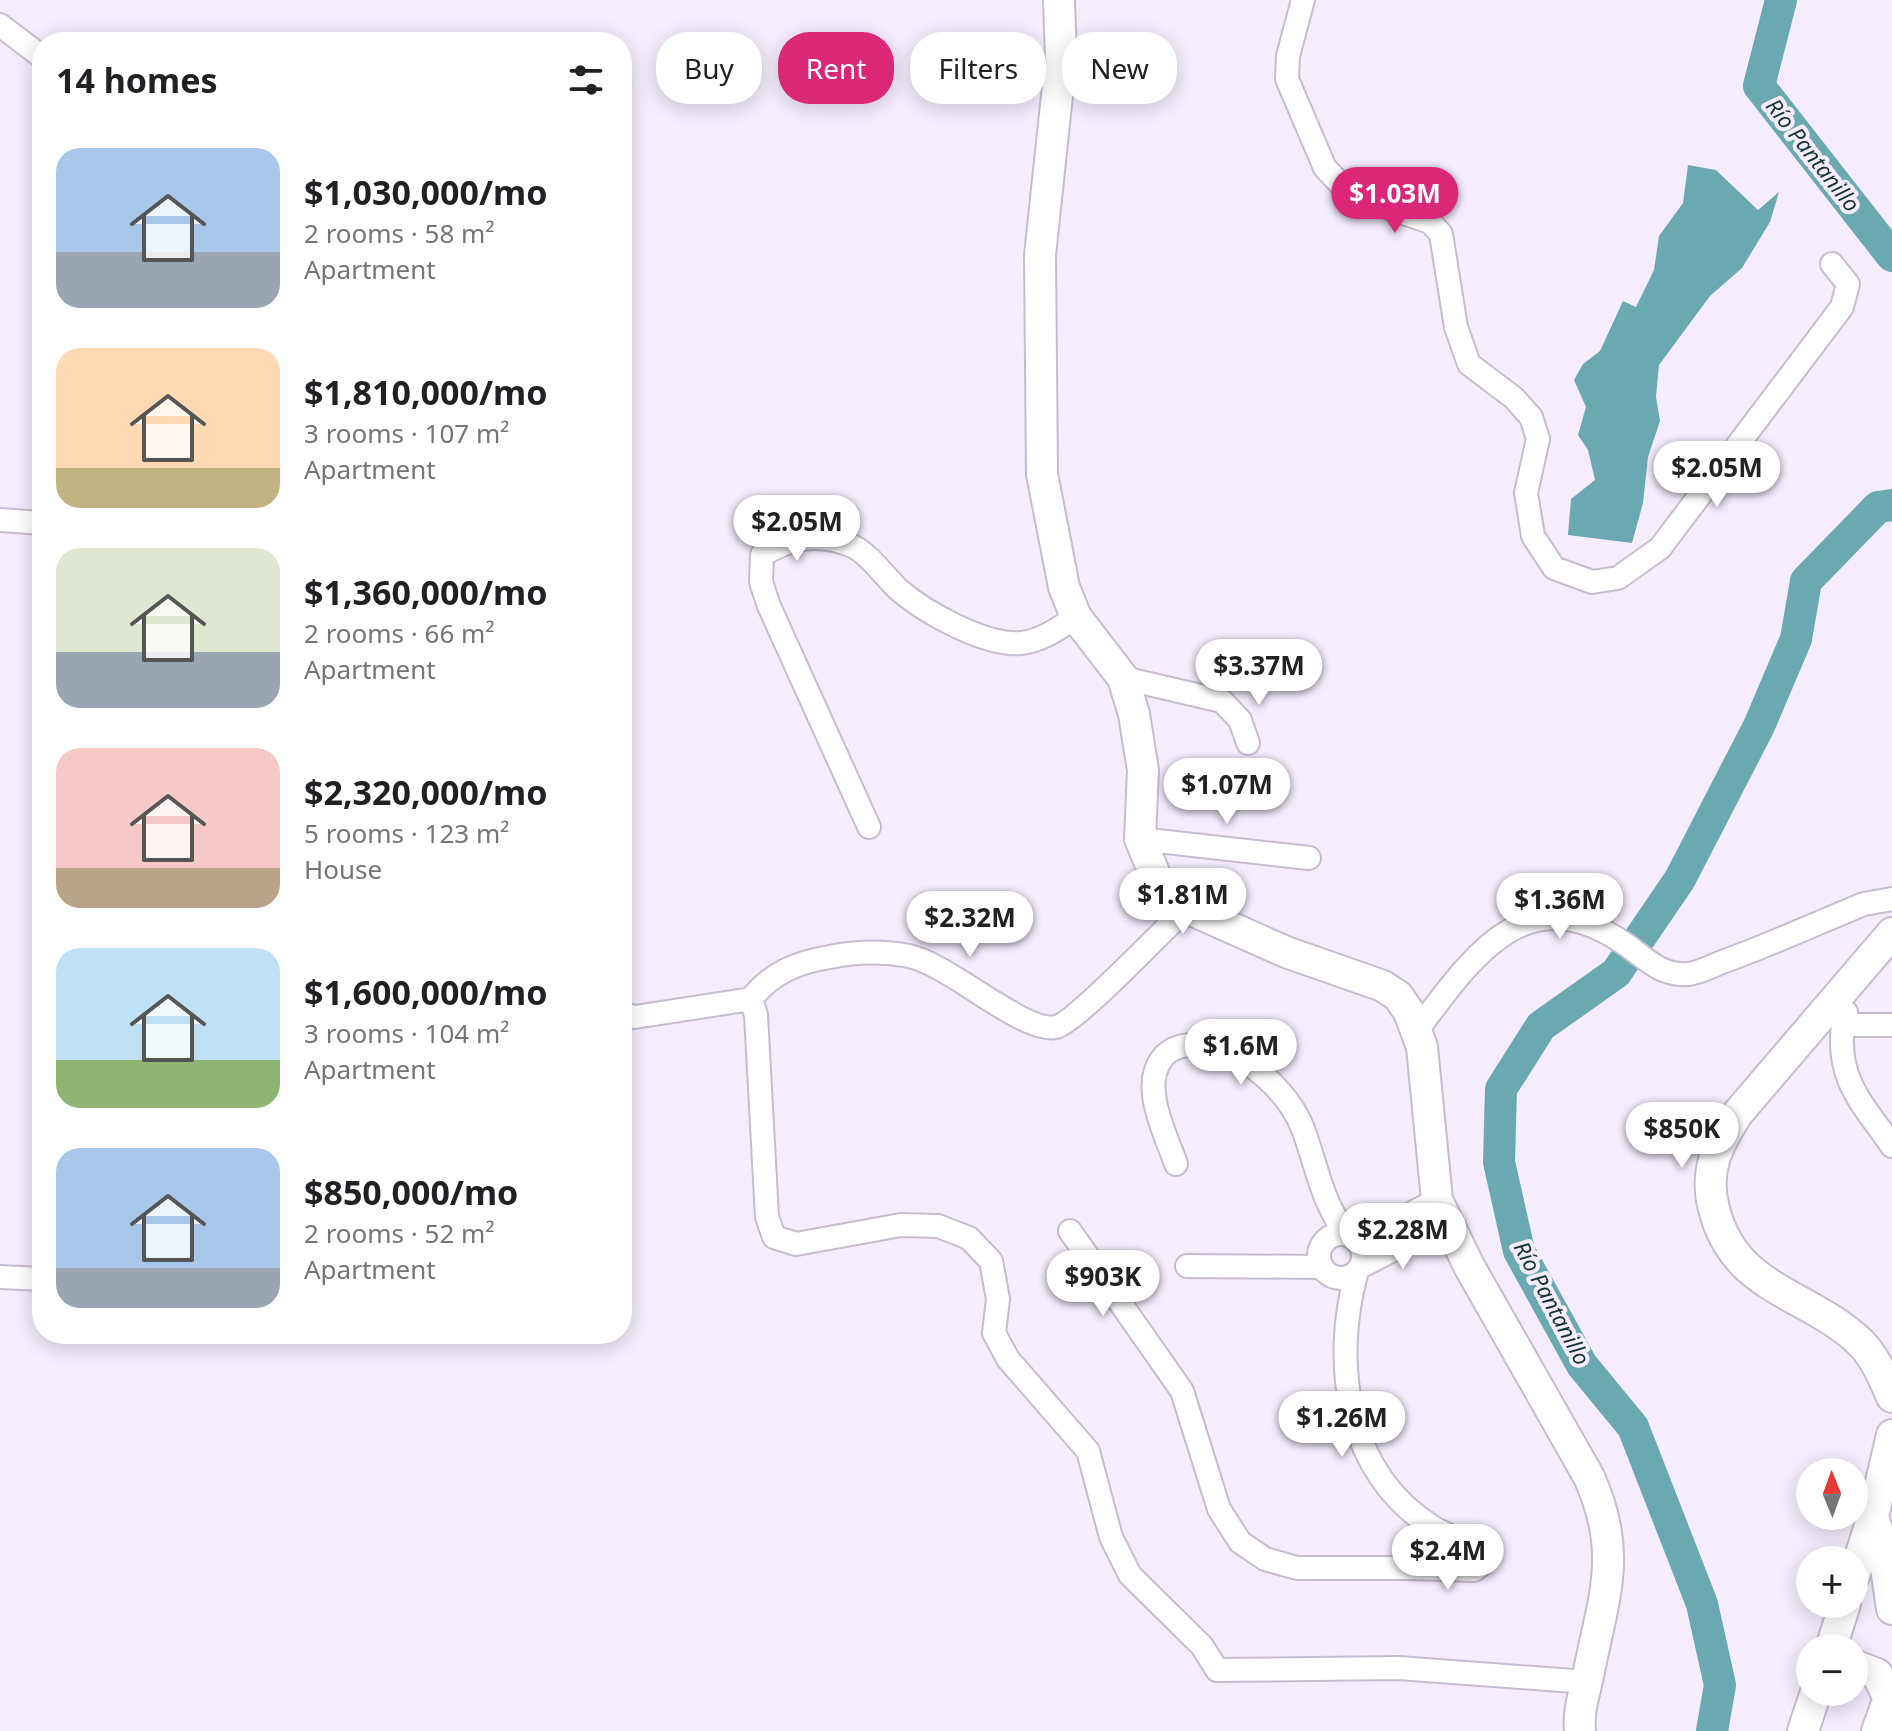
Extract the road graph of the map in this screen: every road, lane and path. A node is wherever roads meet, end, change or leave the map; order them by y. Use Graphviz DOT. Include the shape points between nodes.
graph roads {
  1 [pos="1059,0"];
  2 [pos="1303,0"];
  3 [pos="0,25"];
  4 [pos="32,49"];
  5 [pos="1832,264"];
  6 [pos="0,520"];
  7 [pos="32,522"];
  8 [pos="1076,617"];
  9 [pos="1123,678"];
  10 [pos="1248,743"];
  11 [pos="869,827"];
  12 [pos="1140,839"];
  13 [pos="1309,858"];
  14 [pos="1892,899"];
  15 [pos="1187,908"];
  16 [pos="1892,933"];
  17 [pos="1855,977"];
  18 [pos="751,999"];
  19 [pos="632,1016"];
  20 [pos="1843,1025"];
  21 [pos="1892,1025"];
  22 [pos="1418,1029"];
  23 [pos="1892,1146"];
  24 [pos="1176,1164"];
  25 [pos="1442,1211"];
  26 [pos="1332,1216"];
  27 [pos="1070,1231"];
  28 [pos="1353,1238"];
  29 [pos="1319,1261"];
  30 [pos="1187,1266"];
  31 [pos="1359,1269"];
  32 [pos="0,1277"];
  33 [pos="32,1279"];
  34 [pos="1349,1299"];
  35 [pos="1892,1397"];
  36 [pos="1892,1435"];
  37 [pos="1873,1516"];
  38 [pos="1420,1518"];
  39 [pos="1864,1546"];
  40 [pos="1411,1568"];
  41 [pos="1892,1609"];
  42 [pos="1868,1670"];
  43 [pos="1587,1682"];
  44 [pos="1891,1695"];
  45 [pos="1811,1706"];
  46 [pos="1580,1731"];
  47 [pos="1803,1731"];
  48 [pos="1877,1731"];
  1 -- 8 [label="street" via="1061,58 1040,255 1038,400 1047,510"];
  2 -- 5 [label="street" via="1287,79 1325,168 1351,195 1430,222 1441,234 1456,327 1469,364 1531,417 1538,439 1526,493 1533,536 1554,568 1592,582 1618,578 1660,548 1842,307 1848,284"];
  3 -- 4 [label="street"];
  6 -- 7 [label="street"];
  8 -- 9 [label="street"];
  8 -- 11 [label="street" via="1045,637 1019,643 985,638 902,593 852,546 824,539 788,540 762,555 761,582 769,606"];
  9 -- 10 [label="street" via="1222,701 1240,720"];
  9 -- 12 [label="street" via="1143,770"];
  12 -- 13 [label="street"];
  12 -- 15 [label="street" via="1156,877"];
  14 -- 22 [label="street" via="1864,904 1689,974 1655,967 1597,929 1558,916 1523,921 1492,942 1451,984"];
  15 -- 18 [label="street" via="1080,1012 1057,1027 1035,1026 911,956 858,952 816,959 779,972"];
  15 -- 22 [label="street" via="1286,952 1383,986 1398,996"];
  16 -- 17 [label="street"];
  17 -- 20 [label="street"];
  17 -- 35 [label="street" via="1738,1113 1717,1145 1709,1174 1719,1228 1732,1254 1864,1346"];
  18 -- 19 [label="street"];
  18 -- 43 [label="street" via="767,1217 774,1237 796,1244 901,1225 938,1226 969,1238 991,1261 998,1299 994,1333 1008,1359 1088,1451 1111,1537 1130,1575 1202,1646 1217,1670 1399,1668"];
  20 -- 21 [label="street"];
  20 -- 23 [label="street" via="1839,1054 1844,1071"];
  22 -- 25 [label="street"];
  24 -- 26 [label="street" via="1156,1107 1153,1073 1162,1057 1178,1046 1220,1049 1248,1063 1275,1087 1302,1125"];
  25 -- 28 [label="street"];
  25 -- 31 [label="street"];
  25 -- 43 [label="street" via="1589,1477 1604,1514 1608,1589"];
  26 -- 28 [label="street"];
  26 -- 29 [label="street"];
  27 -- 40 [label="street" via="1182,1391 1219,1509 1240,1542 1265,1559 1297,1568"];
  28 -- 29 [label="street" via="1330,1237"];
  28 -- 31 [label="street" via="1363,1254"];
  29 -- 30 [label="street"];
  29 -- 31 [label="street" via="1343,1277"];
  29 -- 34 [label="street"];
  31 -- 34 [label="street"];
  32 -- 33 [label="street"];
  34 -- 38 [label="street" via="1347,1365 1353,1424 1369,1463"];
  36 -- 37 [label="street"];
  37 -- 39 [label="street"];
  37 -- 41 [label="street"];
  38 -- 40 [label="street" via="1427,1548"];
  38 -- 40 [label="street" via="1475,1550 1483,1563 1474,1570"];
  42 -- 44 [label="street" via="1877,1674"];
  43 -- 46 [label="street"];
  44 -- 48 [label="street"];
  45 -- 47 [label="street"];
}
